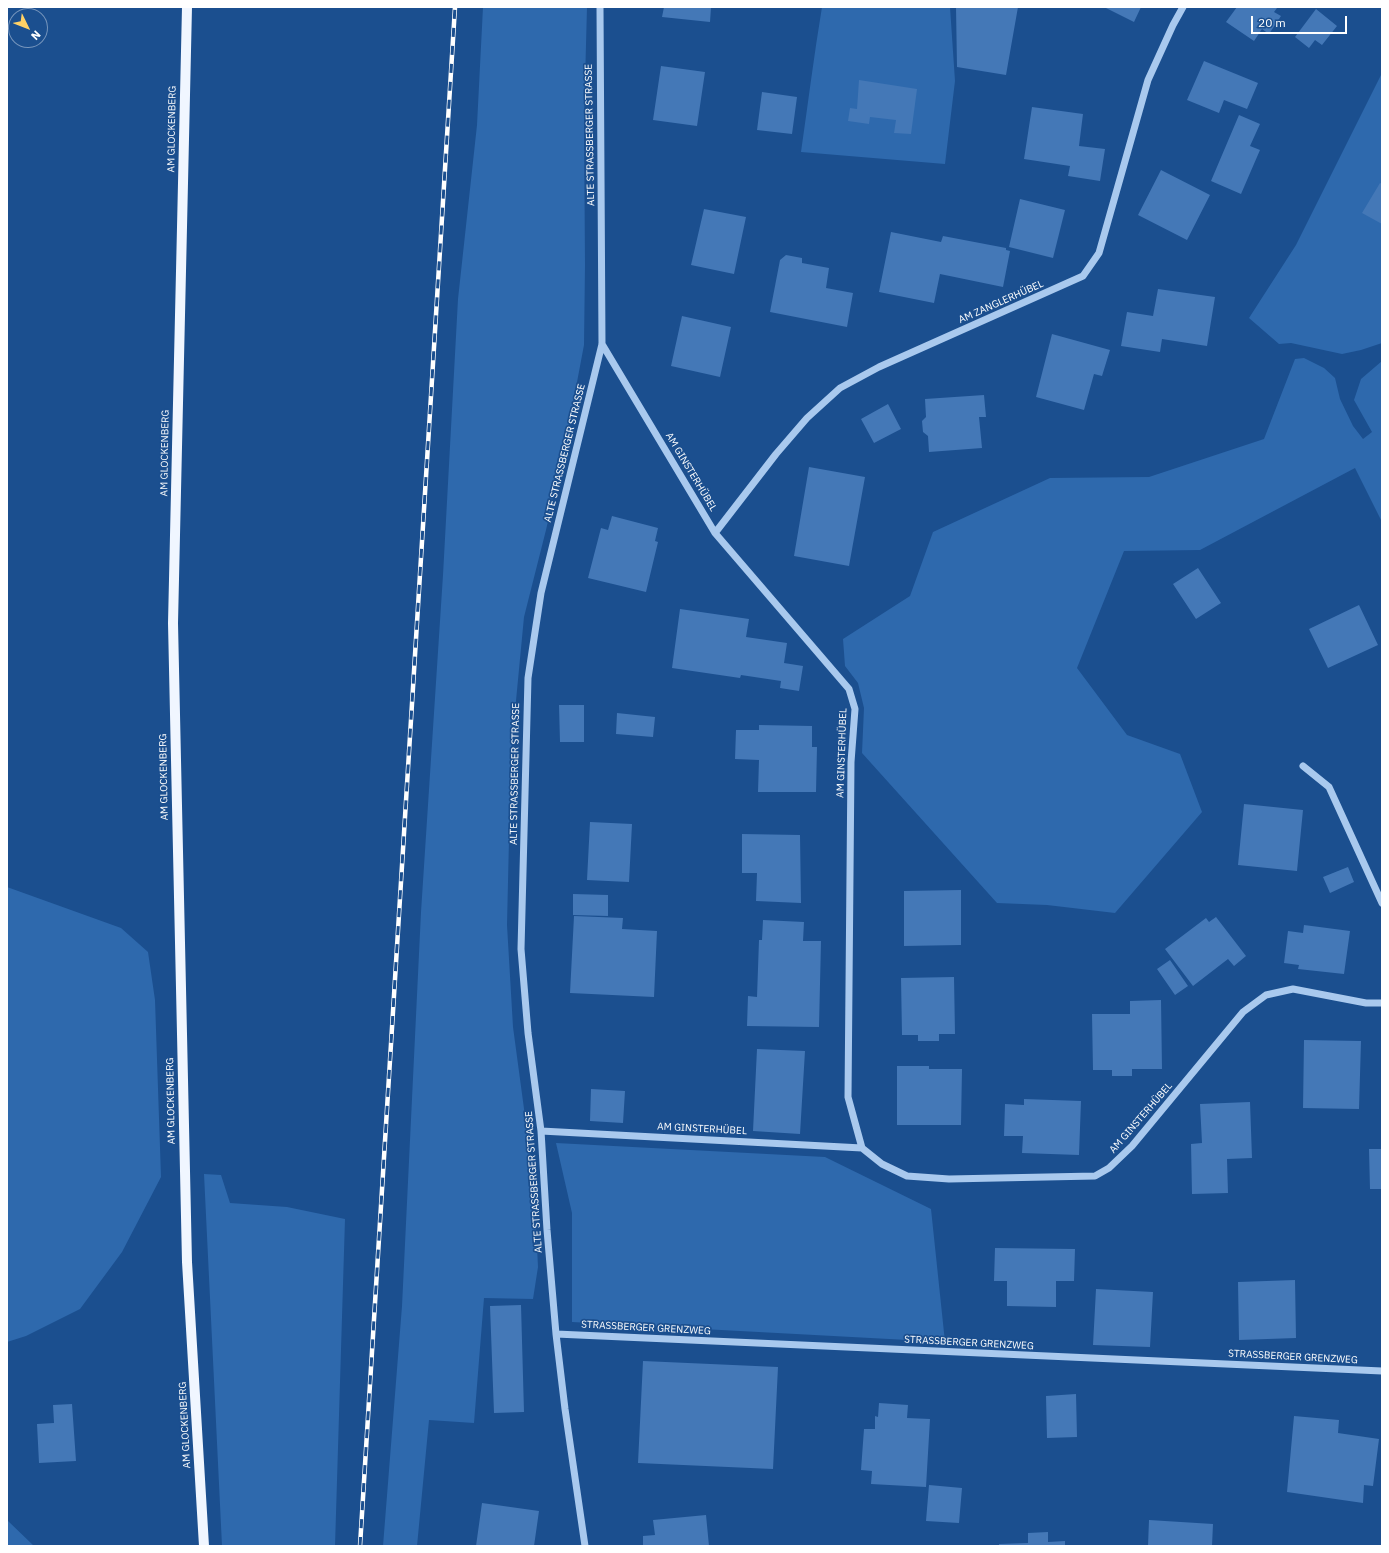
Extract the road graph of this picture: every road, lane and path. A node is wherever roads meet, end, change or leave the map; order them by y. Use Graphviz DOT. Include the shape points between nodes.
graph roads {
  1 [pos="187,7"];
  2 [pos="600,7"];
  3 [pos="1183,7"];
  4 [pos="602,344"];
  5 [pos="715,533"];
  6 [pos="1303,766"];
  7 [pos="1382,903"];
  8 [pos="1382,1003"];
  9 [pos="542,1131"];
  10 [pos="862,1148"];
  11 [pos="556,1334"];
  12 [pos="1382,1371"];
  13 [pos="204,1546"];
  14 [pos="586,1546"];
  1 -- 13 [label="main road, AM GLOCKENBERG" via="173,623 187,1262"];
  2 -- 4 [label="street, ALTE STRASSBERGER STRASSE"];
  3 -- 5 [label="street, AM ZANGLERHÜBEL" via="1148,80 1099,252 1083,276 879,367 840,388 807,418"];
  4 -- 5 [label="street, AM GINSTERHÜBEL"];
  4 -- 9 [label="street, ALTE STRASSBERGER STRASSE" via="541,593 528,678 521,949 528,1033"];
  5 -- 10 [label="street, AM GINSTERHÜBEL" via="850,689 855,709 851,762 848,1097"];
  6 -- 7 [label="street" via="1329,787"];
  8 -- 10 [label="street, AM GINSTERHÜBEL" via="1366,1003 1293,989 1266,995 1243,1012 1132,1146 1109,1168 1095,1176 949,1179 906,1176 882,1164"];
  9 -- 10 [label="street, AM GINSTERHÜBEL"];
  9 -- 11 [label="street, ALTE STRASSBERGER STRASSE"];
  11 -- 12 [label="street, STRASSBERGER GRENZWEG"];
  11 -- 14 [label="street, ALTE STRASSBERGER STRASSE"];
}
